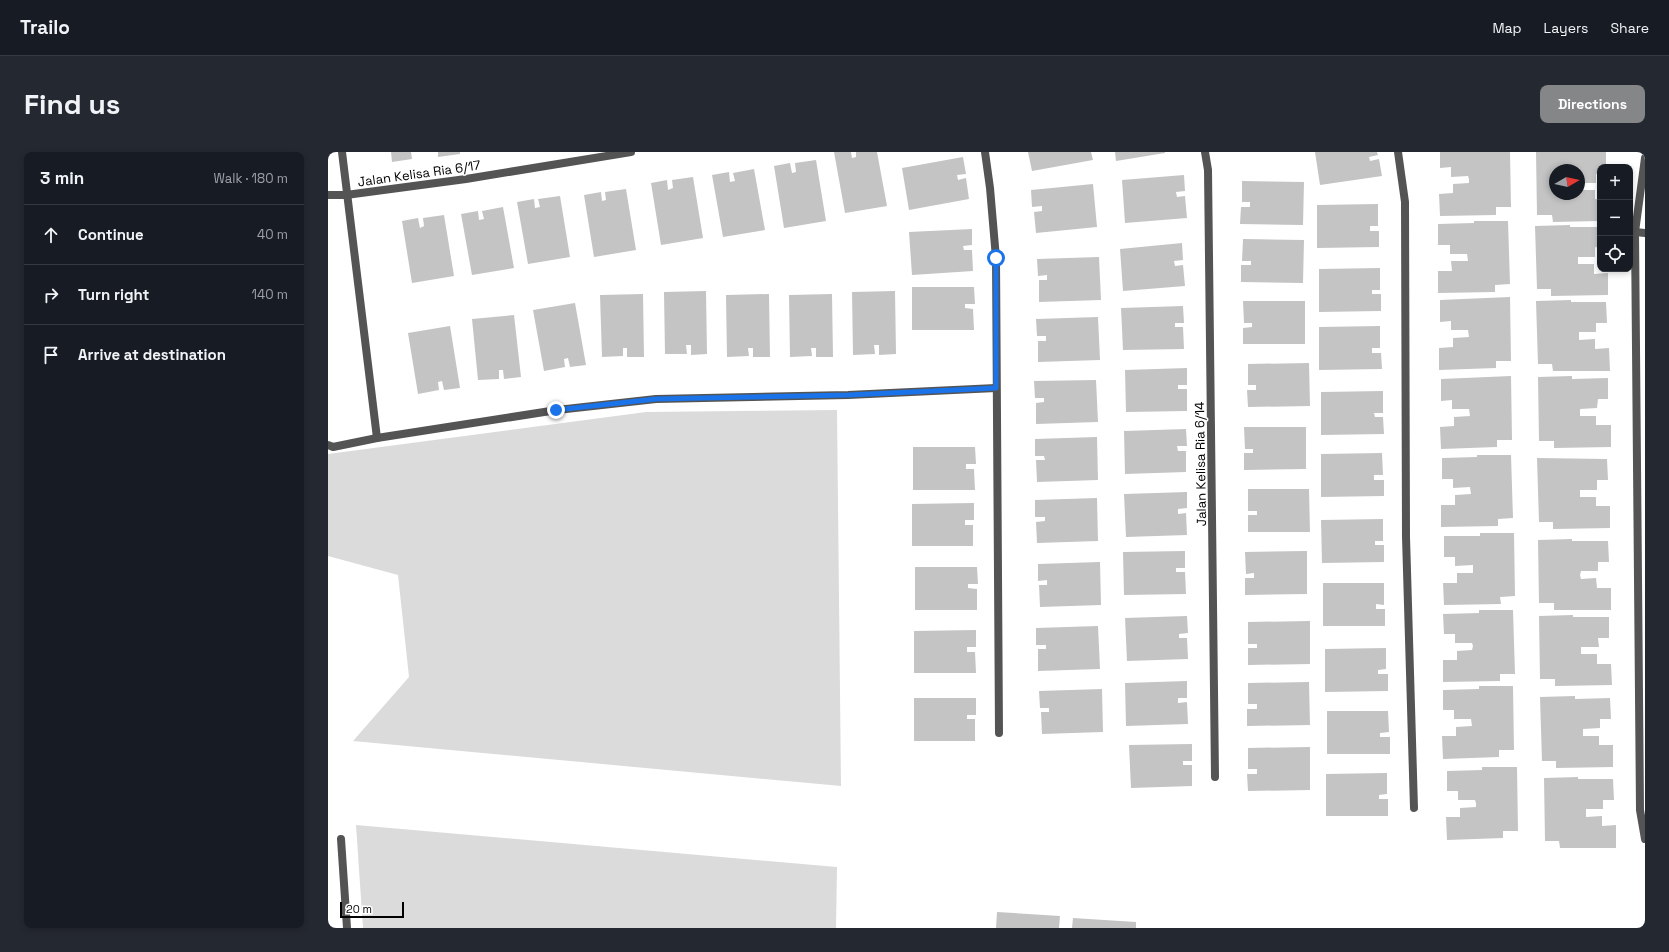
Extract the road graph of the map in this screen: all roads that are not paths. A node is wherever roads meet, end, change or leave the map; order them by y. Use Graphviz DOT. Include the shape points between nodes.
graph roads {
  1 [pos="342,152"];
  2 [pos="631,152"];
  3 [pos="985,152"];
  4 [pos="1205,152"];
  5 [pos="1398,152"];
  6 [pos="1645,158"];
  7 [pos="328,195"];
  8 [pos="346,195"];
  9 [pos="1635,232"];
  10 [pos="1645,233"];
  11 [pos="996,388"];
  12 [pos="377,438"];
  13 [pos="328,445"];
  14 [pos="999,733"];
  15 [pos="1215,777"];
  16 [pos="1414,808"];
  17 [pos="341,838"];
  18 [pos="1645,839"];
  19 [pos="347,928"];
  1 -- 8 [label="street"];
  2 -- 8 [label="street, Jalan Kelisa Ria 6/17" via="466,179"];
  3 -- 11 [label="street" via="996,258"];
  4 -- 15 [label="street, Jalan Kelisa Ria 6/14" via="1208,170"];
  5 -- 16 [label="street" via="1405,202 1406,537"];
  6 -- 9 [label="street"];
  7 -- 8 [label="street, Jalan Kelisa Ria 6/17"];
  8 -- 12 [label="street"];
  9 -- 10 [label="street"];
  9 -- 18 [label="street" via="1640,810"];
  11 -- 12 [label="street" via="848,395 656,399 556,410"];
  11 -- 14 [label="street"];
  12 -- 13 [label="street" via="333,447"];
  17 -- 19 [label="street"];
}
